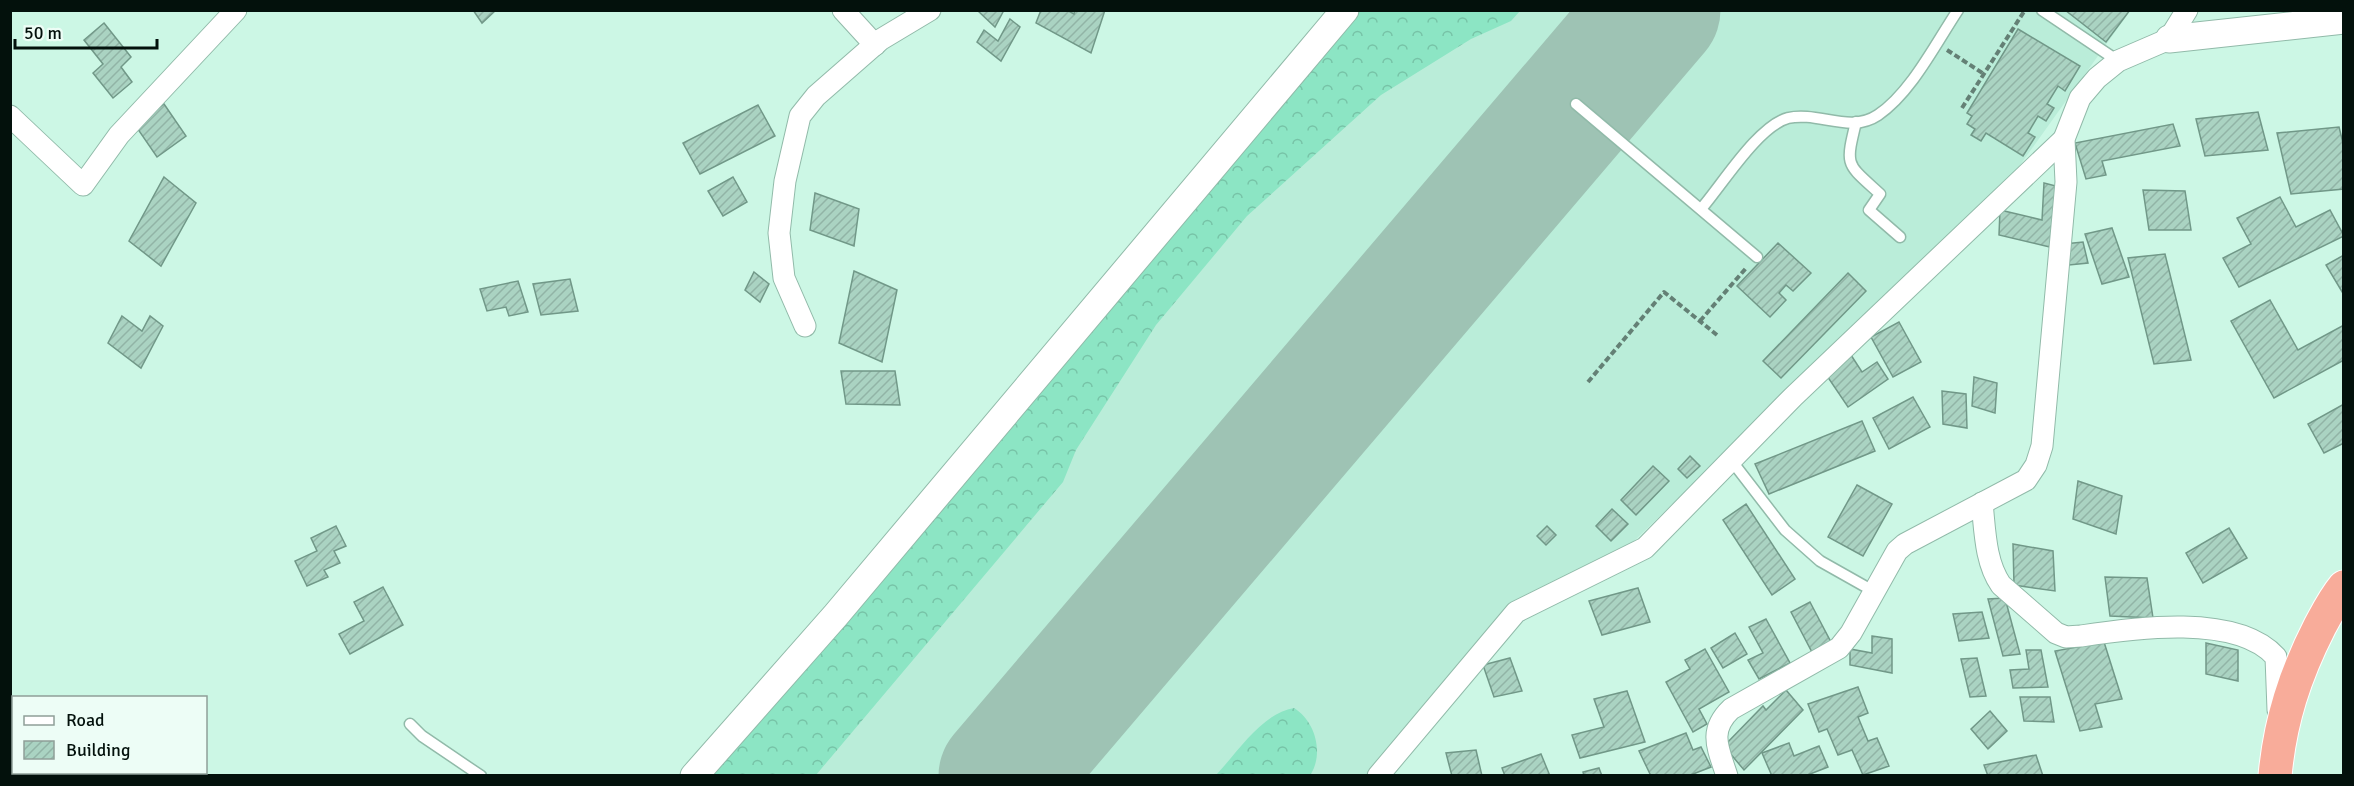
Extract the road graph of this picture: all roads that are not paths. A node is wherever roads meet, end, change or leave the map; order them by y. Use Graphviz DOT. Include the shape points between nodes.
graph roads {
  1 [pos="236,10"];
  2 [pos="843,10"];
  3 [pos="930,10"];
  4 [pos="1344,10"];
  5 [pos="1958,10"];
  6 [pos="2042,10"];
  7 [pos="2187,10"];
  8 [pos="2326,18"];
  9 [pos="2169,39"];
  10 [pos="875,45"];
  11 [pos="2118,61"];
  12 [pos="1576,104"];
  13 [pos="10,116"];
  14 [pos="1857,122"];
  15 [pos="2064,138"];
  16 [pos="1701,209"];
  17 [pos="1900,237"];
  18 [pos="1757,257"];
  19 [pos="806,327"];
  20 [pos="1731,460"];
  21 [pos="1982,503"];
  22 [pos="2343,587"];
  23 [pos="1875,592"];
  24 [pos="410,724"];
  25 [pos="2277,760"];
  26 [pos="481,776"];
  27 [pos="694,776"];
  28 [pos="1378,776"];
  29 [pos="1727,776"];
  1 -- 13 [label="street" via="119,135 83,185"];
  2 -- 10 [label="street"];
  3 -- 10 [label="street"];
  4 -- 27 [label="street" via="836,615"];
  5 -- 14 [label="lane" via="1899,97 1876,116"];
  6 -- 11 [label="lane"];
  7 -- 9 [label="street"];
  8 -- 9 [label="street"];
  9 -- 11 [label="street"];
  10 -- 19 [label="street" via="816,96 800,116 785,181 779,233 784,278"];
  11 -- 15 [label="street" via="2080,98"];
  12 -- 16 [label="lane"];
  14 -- 16 [label="lane" via="1789,118 1766,130"];
  14 -- 17 [label="lane" via="1848,161 1880,194 1869,210"];
  15 -- 20 [label="street"];
  15 -- 21 [label="street" via="2066,182 2042,446 2026,480"];
  16 -- 18 [label="lane"];
  20 -- 23 [label="lane" via="1785,530 1820,561"];
  20 -- 28 [label="street" via="1645,548 1516,612"];
  21 -- 23 [label="street" via="1905,544 1897,551"];
  21 -- 25 [label="street" via="1995,577 2056,633 2067,637 2175,626 2209,628 2253,640 2269,649 2278,666"];
  22 -- 25 [label="highway" via="2304,658 2290,693"];
  23 -- 29 [label="street" via="1839,648 1720,719 1717,746"];
  24 -- 26 [label="lane"];
}
